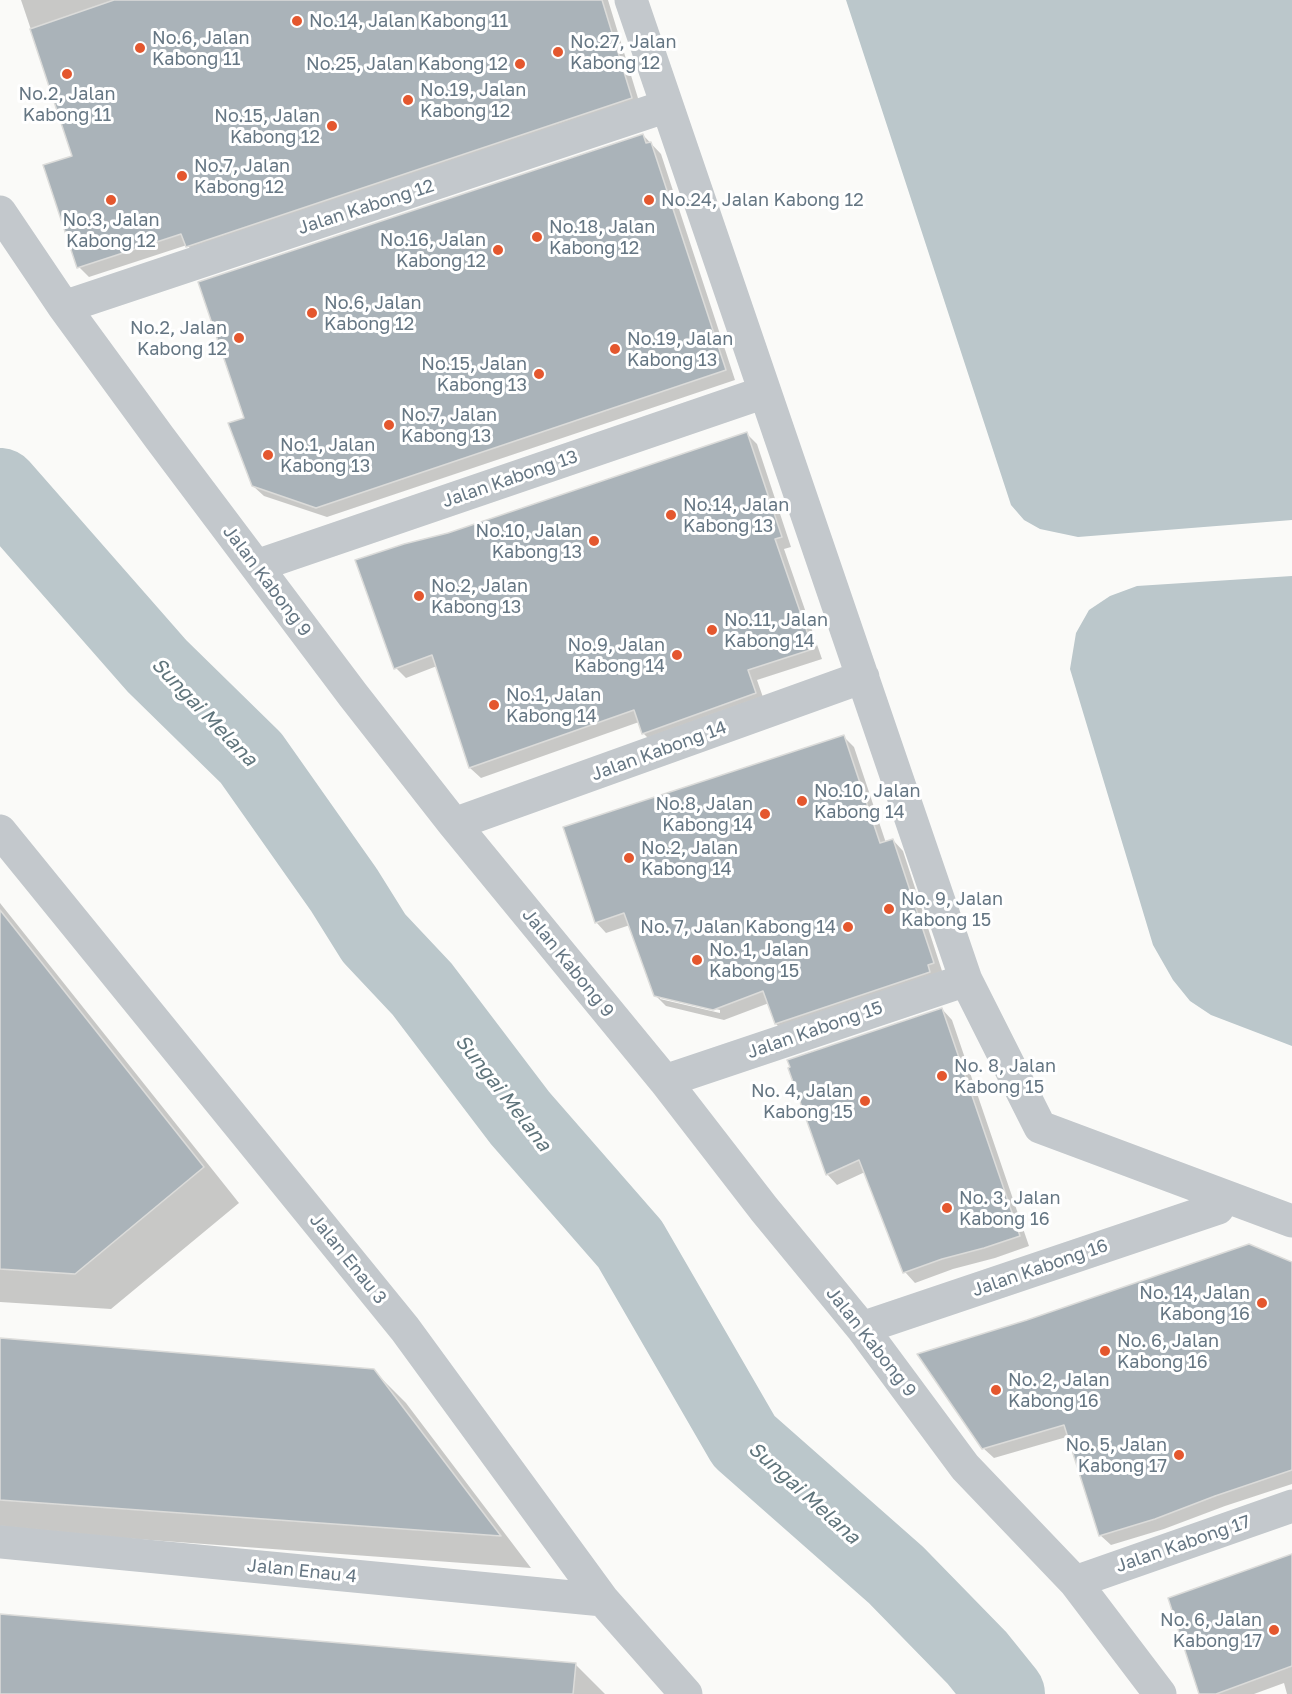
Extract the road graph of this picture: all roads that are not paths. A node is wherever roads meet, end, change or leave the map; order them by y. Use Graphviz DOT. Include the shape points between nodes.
graph roads {
  1 [pos="631,0"];
  2 [pos="667,106"];
  3 [pos="0,212"];
  4 [pos="64,307"];
  5 [pos="765,392"];
  6 [pos="256,566"];
  7 [pos="863,678"];
  8 [pos="454,824"];
  9 [pos="0,831"];
  10 [pos="966,980"];
  11 [pos="665,1081"];
  12 [pos="1218,1208"];
  13 [pos="1292,1221"];
  14 [pos="862,1328"];
  15 [pos="1292,1506"];
  16 [pos="0,1542"];
  17 [pos="1075,1582"];
  18 [pos="603,1600"];
  19 [pos="686,1694"];
  20 [pos="1160,1694"];
  1 -- 2 [label="street"];
  2 -- 4 [label="street, Jalan Kabong 12"];
  2 -- 5 [label="street"];
  3 -- 4 [label="street, Jalan Kabong 9"];
  4 -- 6 [label="street, Jalan Kabong 9"];
  5 -- 6 [label="street, Jalan Kabong 13"];
  5 -- 7 [label="street"];
  6 -- 8 [label="street, Jalan Kabong 9"];
  7 -- 8 [label="street, Jalan Kabong 14"];
  7 -- 10 [label="street"];
  8 -- 11 [label="street, Jalan Kabong 9"];
  9 -- 18 [label="street, Jalan Enau 3" via="405,1329"];
  10 -- 11 [label="street, Jalan Kabong 15"];
  10 -- 13 [label="street" via="1040,1127"];
  11 -- 14 [label="street, Jalan Kabong 9"];
  12 -- 14 [label="street, Jalan Kabong 16"];
  14 -- 17 [label="street, Jalan Kabong 9" via="965,1467"];
  15 -- 17 [label="street, Jalan Kabong 17"];
  16 -- 18 [label="street, Jalan Enau 4"];
  17 -- 20 [label="street, Jalan Kabong 9"];
  18 -- 19 [label="street, Jalan Enau 3"];
}
